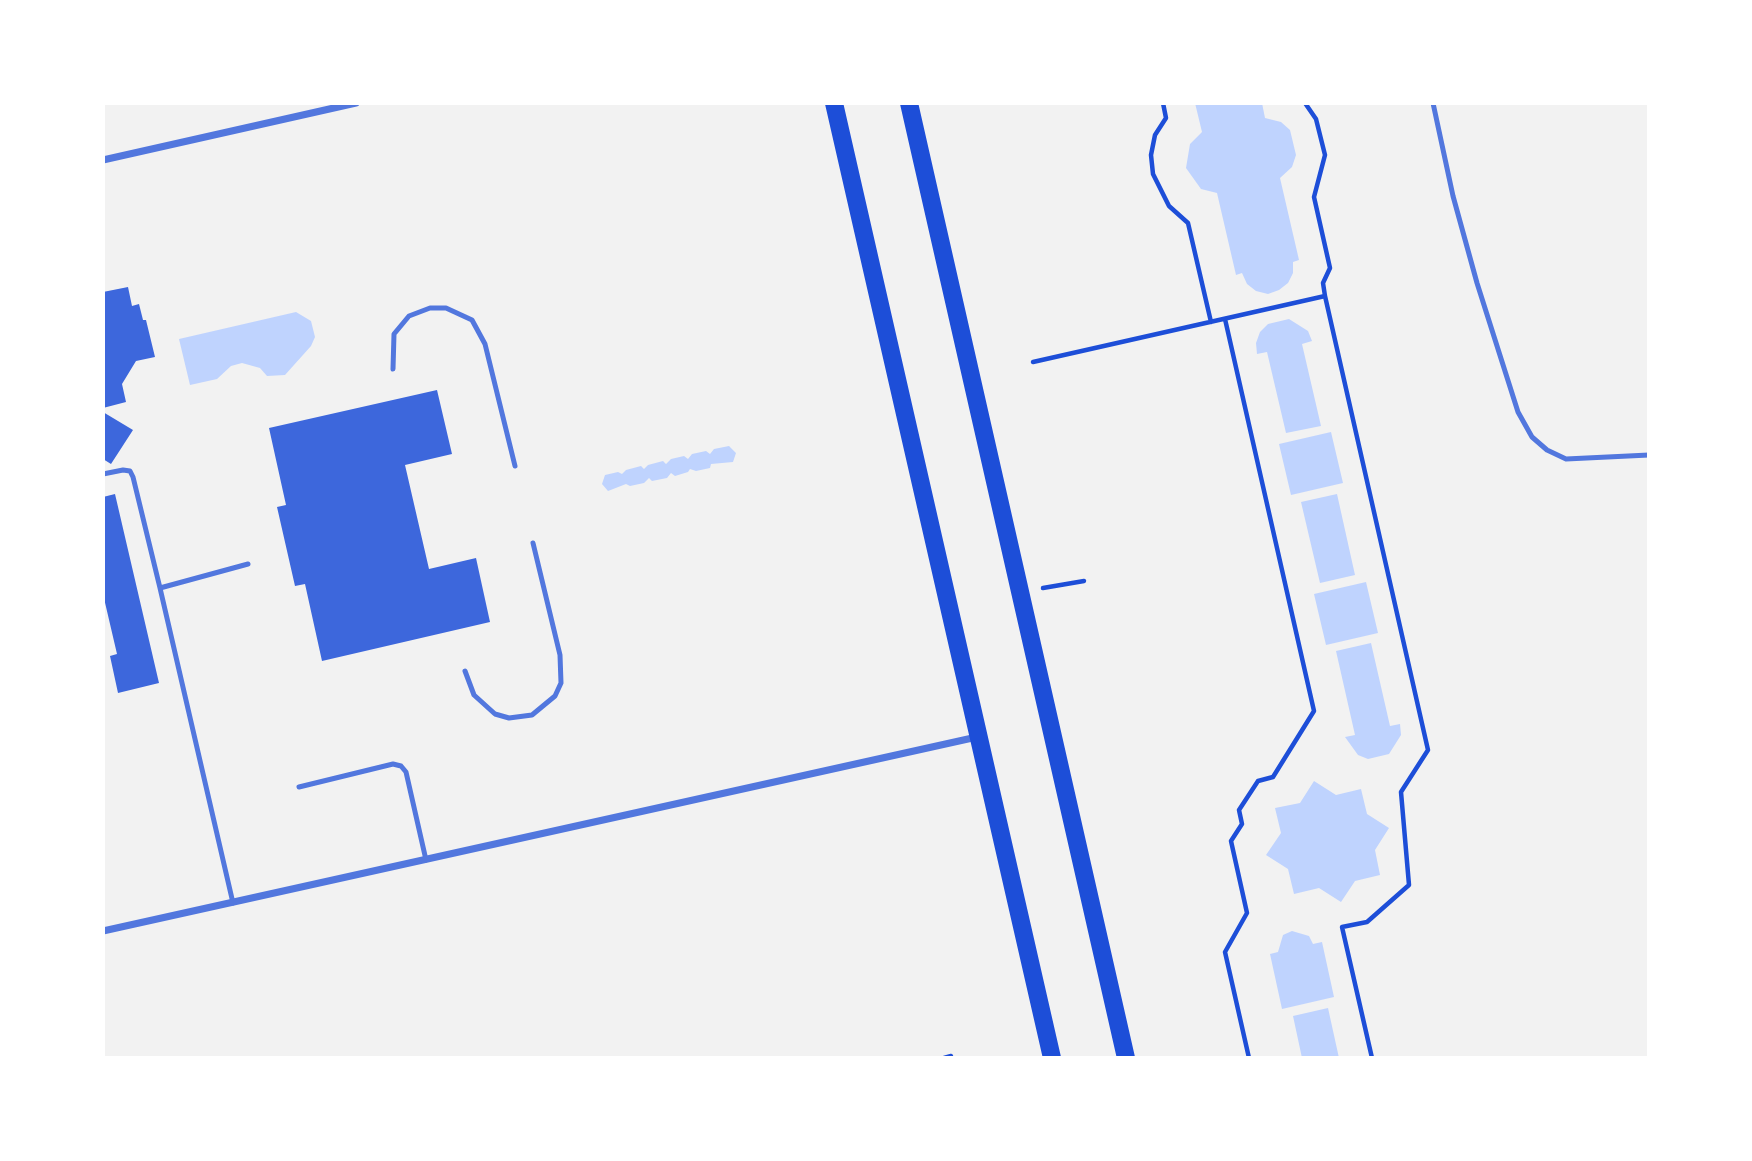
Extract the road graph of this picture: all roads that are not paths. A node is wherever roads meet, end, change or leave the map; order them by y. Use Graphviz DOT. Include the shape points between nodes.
graph roads {
  1 [pos="356,103"];
  2 [pos="834,103"];
  3 [pos="909,103"];
  4 [pos="1433,103"];
  5 [pos="103,160"];
  6 [pos="393,369"];
  7 [pos="1649,455"];
  8 [pos="515,466"];
  9 [pos="103,474"];
  10 [pos="533,543"];
  11 [pos="248,564"];
  12 [pos="160,588"];
  13 [pos="466,671"];
  14 [pos="980,737"];
  15 [pos="299,787"];
  16 [pos="426,860"];
  17 [pos="233,903"];
  18 [pos="103,931"];
  19 [pos="1052,1058"];
  20 [pos="1126,1058"];
  1 -- 5 [label="street"];
  2 -- 14 [label="main road"];
  3 -- 20 [label="main road"];
  4 -- 7 [label="lane" via="1477,283 1518,412 1532,437 1566,459"];
  6 -- 8 [label="lane" via="394,334 409,316 446,308 472,320 485,344"];
  9 -- 12 [label="lane" via="123,470 133,477"];
  10 -- 13 [label="lane" via="560,655 561,683 555,696 532,715 509,718 495,714 474,695"];
  11 -- 12 [label="lane"];
  12 -- 17 [label="lane"];
  14 -- 16 [label="street"];
  14 -- 19 [label="main road"];
  15 -- 16 [label="lane" via="393,764 401,766"];
  16 -- 17 [label="street"];
  17 -- 18 [label="street"];
}
